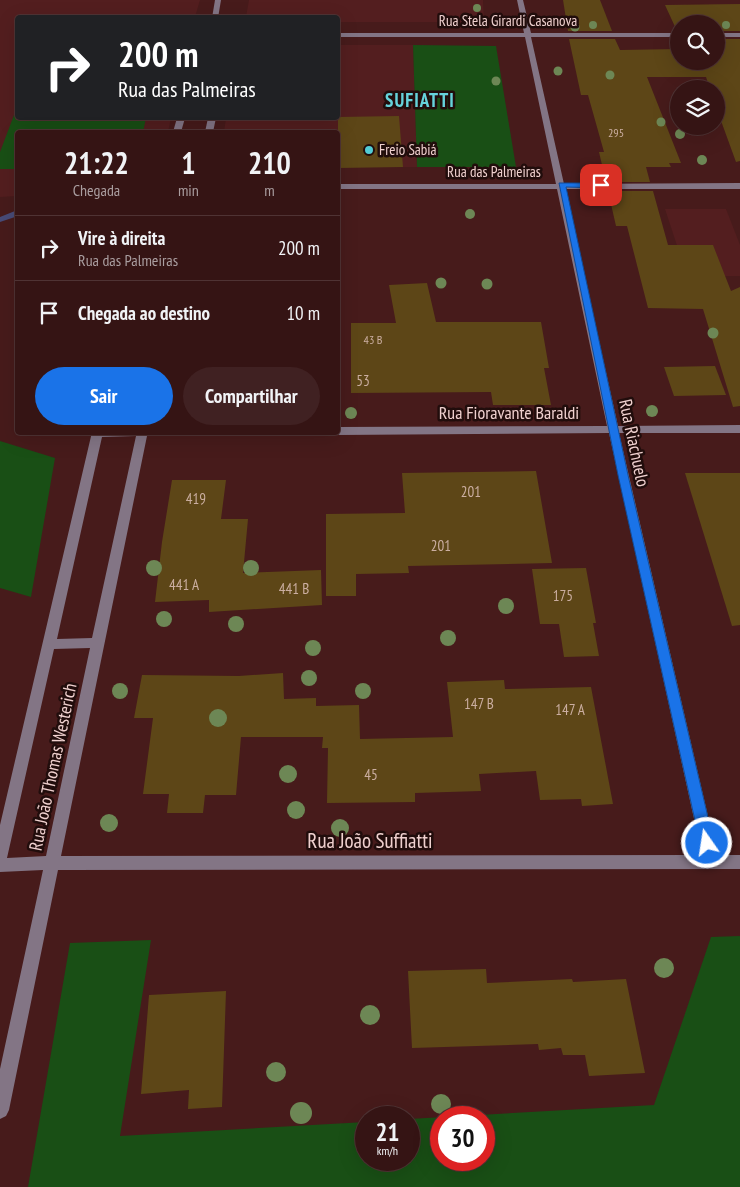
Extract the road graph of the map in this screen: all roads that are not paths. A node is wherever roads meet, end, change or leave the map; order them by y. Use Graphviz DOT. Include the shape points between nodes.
graph roads {
  1 [pos="218,0"];
  2 [pos="520,0"];
  3 [pos="216,15"];
  4 [pos="340,35"];
  5 [pos="670,35"];
  6 [pos="725,35"];
  7 [pos="740,35"];
  8 [pos="527,36"];
  9 [pos="561,185"];
  10 [pos="740,186"];
  11 [pos="340,187"];
  12 [pos="614,429"];
  13 [pos="740,429"];
  14 [pos="340,432"];
  15 [pos="98,435"];
  16 [pos="142,435"];
  17 [pos="98,643"];
  18 [pos="49,644"];
  19 [pos="0,857"];
  20 [pos="711,862"];
  21 [pos="740,862"];
  22 [pos="52,863"];
  23 [pos="0,865"];
  24 [pos="1,1100"];
  1 -- 3 [label="street"];
  2 -- 8 [label="street, Rua Riachuelo"];
  4 -- 8 [label="street, Rua Stela Girardi Casanova"];
  5 -- 8 [label="street, Rua Stela Girardi Casanova"];
  6 -- 7 [label="street"];
  8 -- 9 [label="street, Rua Riachuelo"];
  9 -- 10 [label="street, Rua das Palmeiras"];
  9 -- 11 [label="street, Rua das Palmeiras"];
  9 -- 12 [label="street, Rua Riachuelo"];
  12 -- 13 [label="street, Rua Fioravante Baraldi"];
  12 -- 14 [label="street, Rua Fioravante Baraldi"];
  12 -- 20 [label="street, Rua Riachuelo"];
  15 -- 18 [label="street, Rua João Thomas Westerich"];
  16 -- 17 [label="street, Rua João Thomas Westerich"];
  17 -- 18 [label="street"];
  17 -- 22 [label="street, Rua João Thomas Westerich"];
  18 -- 19 [label="street, Rua João Thomas Westerich"];
  20 -- 21 [label="street, Rua João Suffiatti"];
  20 -- 22 [label="street, Rua João Suffiatti"];
  22 -- 23 [label="street, Rua João Suffiatti"];
  22 -- 24 [label="street, Rua João Thomas Westerich"];
}
